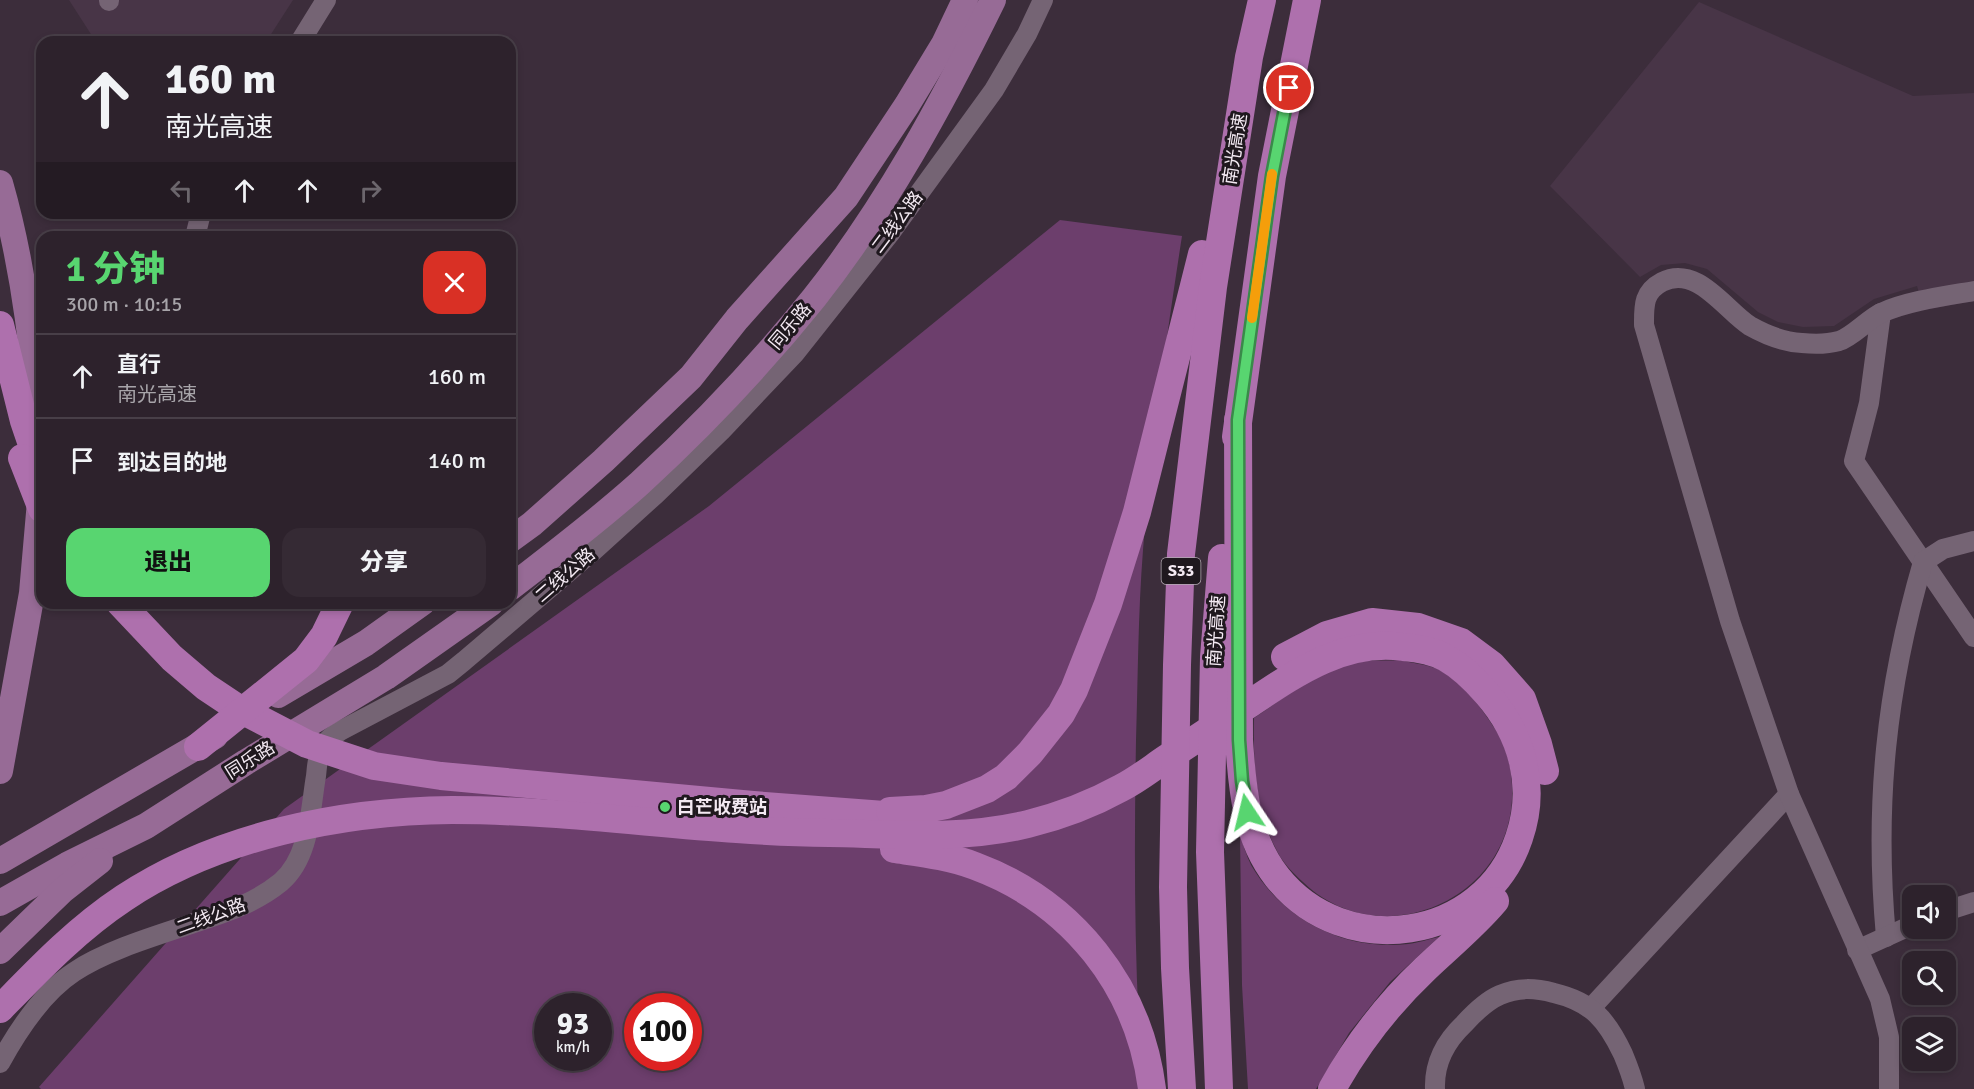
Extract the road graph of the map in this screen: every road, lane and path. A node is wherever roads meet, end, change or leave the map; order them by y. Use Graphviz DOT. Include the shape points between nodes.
graph roads {
  1 [pos="326,0"];
  2 [pos="965,0"];
  3 [pos="993,0"];
  4 [pos="1043,0"];
  5 [pos="1262,0"];
  6 [pos="1307,0"];
  7 [pos="304,36"];
  8 [pos="1249,57"];
  9 [pos="0,183"];
  10 [pos="1974,291"];
  11 [pos="1881,313"];
  12 [pos="0,325"];
  13 [pos="36,358"];
  14 [pos="0,384"];
  15 [pos="1238,420"];
  16 [pos="36,456"];
  17 [pos="36,492"];
  18 [pos="516,536"];
  19 [pos="1974,541"];
  20 [pos="36,559"];
  21 [pos="1923,562"];
  22 [pos="516,583"];
  23 [pos="103,609"];
  24 [pos="126,609"];
  25 [pos="146,609"];
  26 [pos="337,609"];
  27 [pos="413,609"];
  28 [pos="482,609"];
  29 [pos="1974,637"];
  30 [pos="172,658"];
  31 [pos="1291,665"];
  32 [pos="7,706"];
  33 [pos="198,747"];
  34 [pos="0,771"];
  35 [pos="372,773"];
  36 [pos="1126,774"];
  37 [pos="1789,794"];
  38 [pos="862,812"];
  39 [pos="541,814"];
  40 [pos="146,826"];
  41 [pos="786,833"];
  42 [pos="0,861"];
  43 [pos="1974,902"];
  44 [pos="0,903"];
  45 [pos="1956,908"];
  46 [pos="1902,930"];
  47 [pos="1886,937"];
  48 [pos="1857,950"];
  49 [pos="0,951"];
  50 [pos="1591,1008"];
  51 [pos="0,1009"];
  52 [pos="0,1063"];
  53 [pos="1152,1089"];
  54 [pos="1182,1089"];
  55 [pos="1219,1089"];
  56 [pos="1332,1089"];
  57 [pos="1435,1089"];
  58 [pos="1635,1089"];
  59 [pos="1889,1089"];
  1 -- 7 [label="street"];
  2 -- 18 [label="main road" via="944,44 846,197 737,319 692,377"];
  3 -- 22 [label="main road, 同乐路" via="910,158 814,298 760,363 673,452"];
  4 -- 52 [label="street, 二线公路" via="994,90 919,194 795,353 721,431 592,552 448,674 326,742 318,759 306,838 285,878 237,909 132,945 74,972 43,999"];
  5 -- 8 [label="highway, 南光高速 / S33"];
  6 -- 15 [label="highway, 南光高速 / S33" via="1272,176"];
  8 -- 38 [label="highway" via="1137,512 1108,603 1074,690 1061,714 1030,753 987,789 926,809"];
  8 -- 54 [label="highway, 南光高速 / S33" via="1213,287 1181,554 1173,887"];
  9 -- 13 [label="main road"];
  10 -- 11 [label="street"];
  11 -- 21 [label="street" via="1869,403 1854,461"];
  11 -- 37 [label="street" via="1840,341 1802,343 1773,338 1749,325 1699,283 1684,279 1665,280 1651,288 1644,302 1644,325 1727,609"];
  12 -- 16 [label="highway"];
  14 -- 17 [label="highway" via="11,427"];
  15 -- 31 [label="highway" via="1239,740 1247,812 1262,854 1278,879 1303,903 1354,927 1400,930 1437,922 1463,909 1487,890 1507,865 1519,841 1526,813 1524,761 1512,729 1498,707 1470,675 1442,655 1401,646 1363,647"];
  15 -- 55 [label="highway, 南光高速 / S33" via="1220,575 1212,724 1210,852"];
  19 -- 21 [label="street" via="1943,549"];
  20 -- 32 [label="main road"];
  21 -- 29 [label="street"];
  21 -- 47 [label="street" via="1901,644 1887,727 1880,832"];
  23 -- 35 [label="highway" via="167,673 209,705 318,764"];
  24 -- 30 [label="highway"];
  25 -- 30 [label="highway"];
  26 -- 33 [label="highway" via="306,660"];
  27 -- 33 [label="main road"];
  28 -- 40 [label="main road, 同乐路" via="386,677"];
  30 -- 35 [label="highway" via="236,707"];
  31 -- 36 [label="highway"];
  31 -- 56 [label="highway" via="1327,635 1372,622 1418,627 1461,642 1492,664 1522,699 1545,769 1543,826 1533,853 1490,907 1381,1016"];
  32 -- 34 [label="main road"];
  33 -- 42 [label="main road"];
  35 -- 38 [label="highway"];
  35 -- 39 [label="highway" via="445,798"];
  36 -- 38 [label="highway" via="1034,802 966,816 931,818"];
  36 -- 41 [label="highway" via="1062,814 996,830 928,836"];
  37 -- 48 [label="street"];
  37 -- 50 [label="street"];
  39 -- 41 [label="highway"];
  39 -- 51 [label="highway" via="446,810 338,820 244,841 203,856 125,897 75,936"];
  40 -- 44 [label="main road, 同乐路"];
  40 -- 49 [label="main road" via="63,890"];
  41 -- 53 [label="highway" via="947,858 997,874 1041,900 1081,934 1113,975 1136,1021"];
  43 -- 45 [label="street"];
  46 -- 47 [label="street"];
  47 -- 48 [label="street"];
  48 -- 59 [label="street" via="1880,999 1889,1037"];
  50 -- 57 [label="street" via="1575,999 1538,989 1518,989 1499,995 1482,1006 1448,1041 1439,1059"];
  50 -- 58 [label="street" via="1614,1035"];
}
